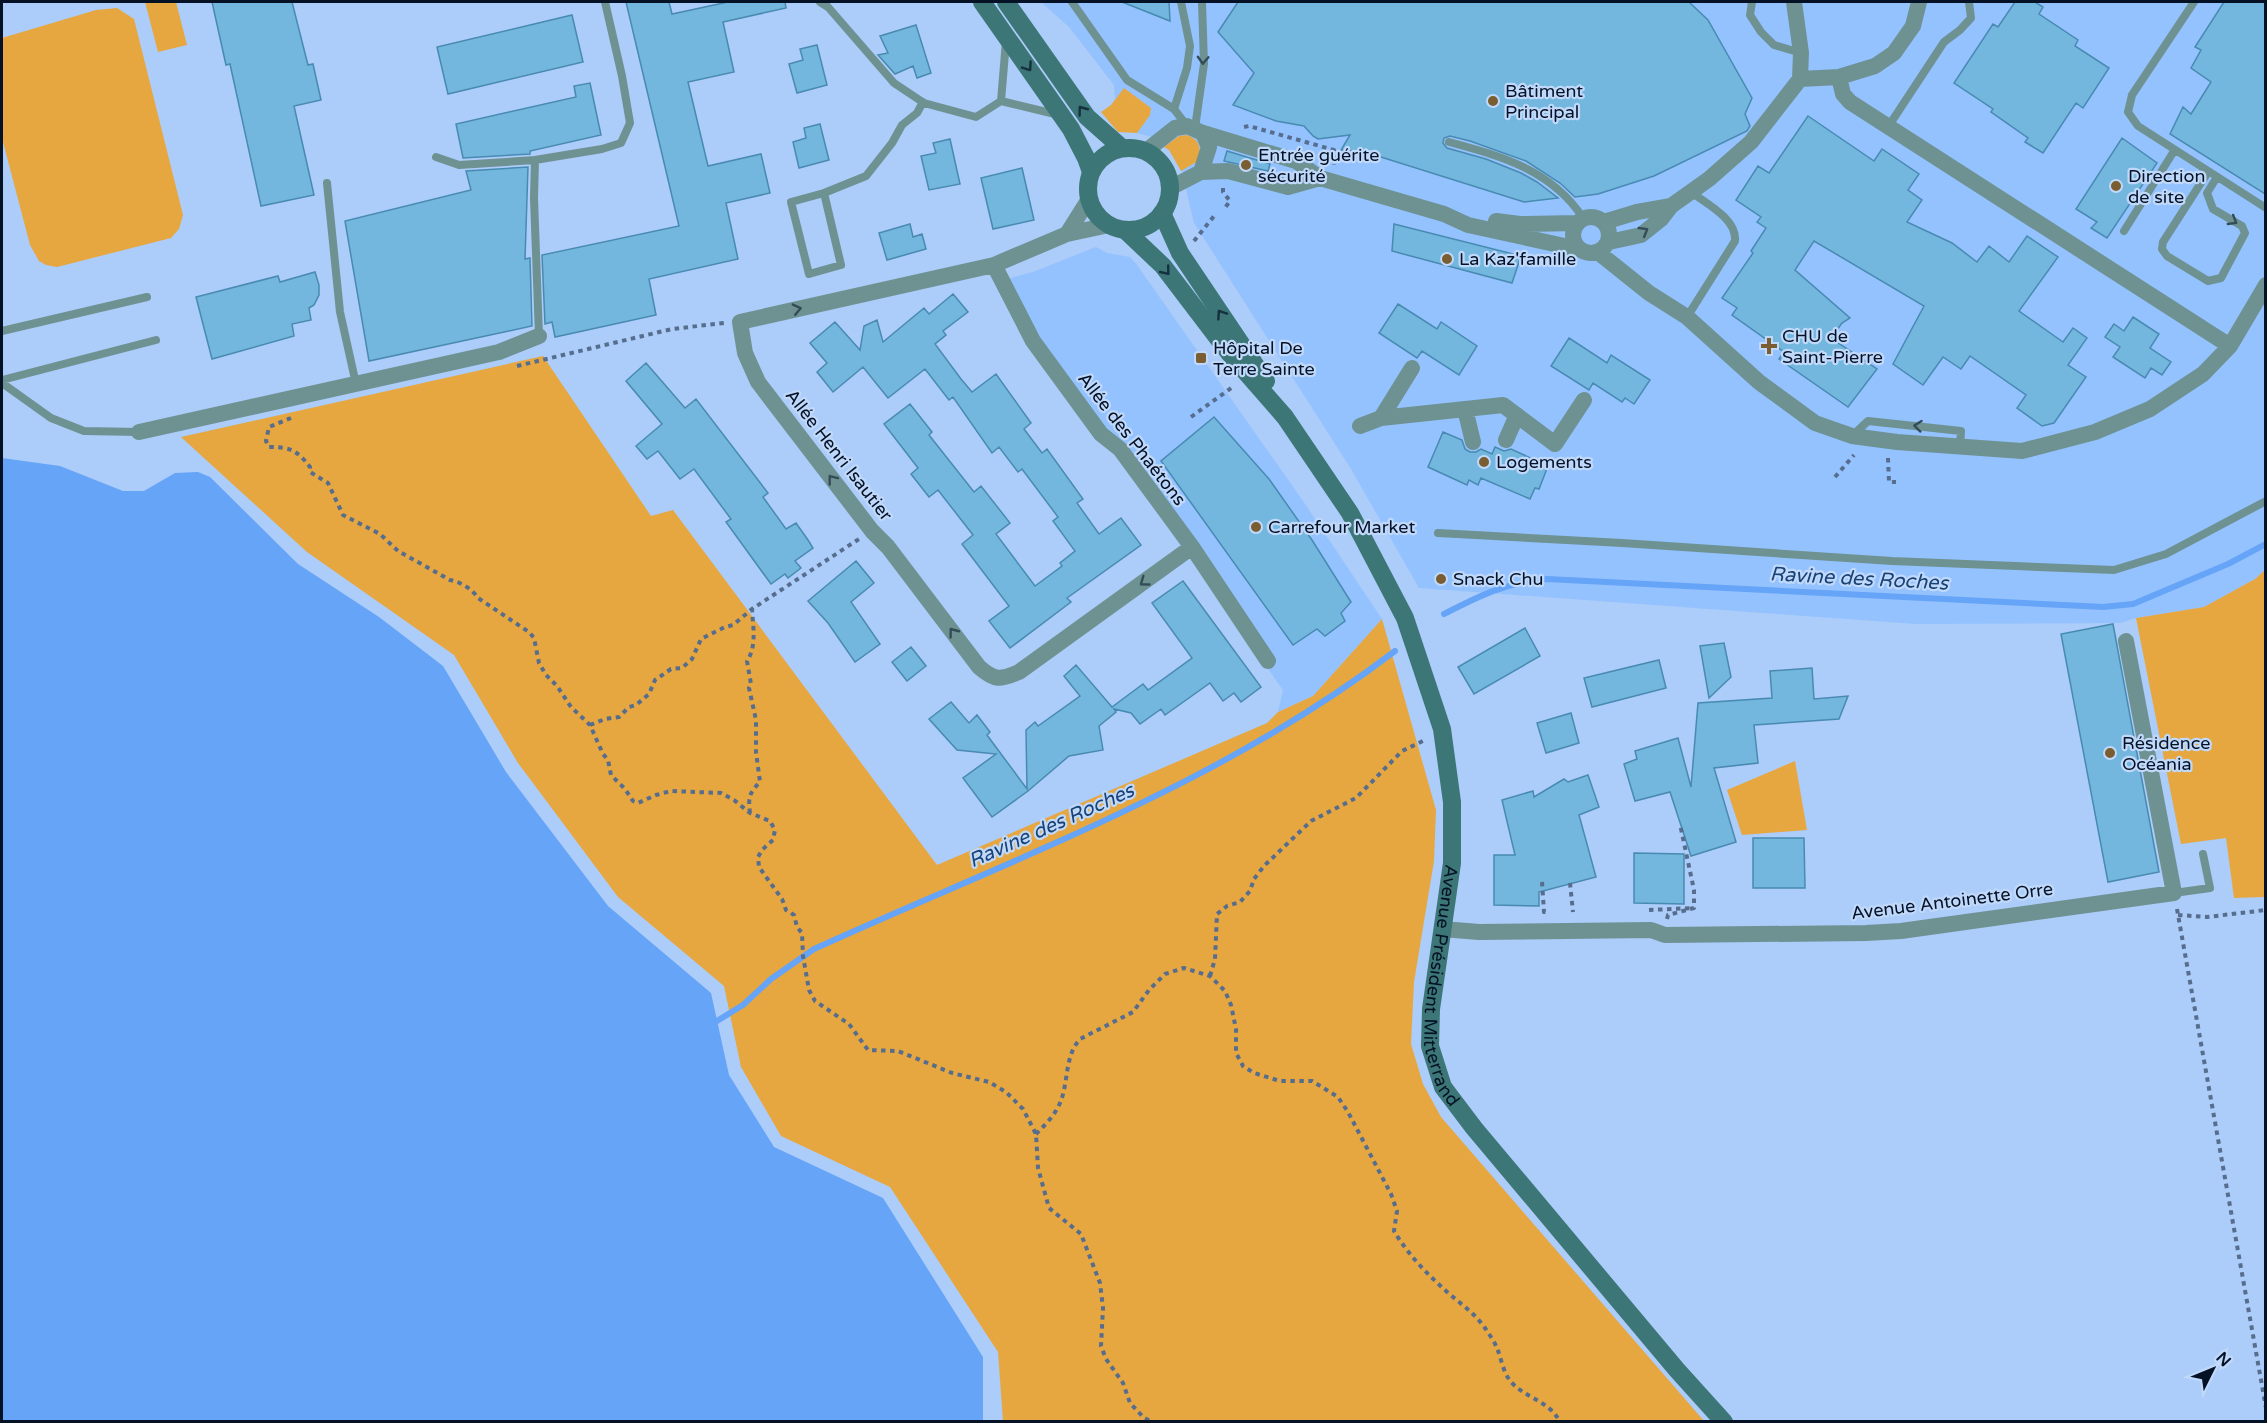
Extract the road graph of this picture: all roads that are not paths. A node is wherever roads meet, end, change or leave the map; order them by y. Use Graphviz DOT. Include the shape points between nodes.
graph roads {
  1 [pos="605,2"];
  2 [pos="820,2"];
  3 [pos="982,2"];
  4 [pos="1006,2"];
  5 [pos="1072,2"];
  6 [pos="1182,2"];
  7 [pos="1202,2"];
  8 [pos="1752,2"];
  9 [pos="1794,2"];
  10 [pos="1919,2"];
  11 [pos="1970,2"];
  12 [pos="2193,2"];
  13 [pos="1006,34"];
  14 [pos="1801,53"];
  15 [pos="1839,77"];
  16 [pos="1800,79"];
  17 [pos="1001,101"];
  18 [pos="922,102"];
  19 [pos="1174,109"];
  20 [pos="1062,116"];
  21 [pos="1888,127"];
  22 [pos="1195,129"];
  23 [pos="1449,141"];
  24 [pos="1122,148"];
  25 [pos="1146,151"];
  26 [pos="2174,151"];
  27 [pos="436,157"];
  28 [pos="536,160"];
  29 [pos="1091,172"];
  30 [pos="1201,172"];
  31 [pos="2208,172"];
  32 [pos="2217,177"];
  33 [pos="1320,178"];
  34 [pos="327,183"];
  35 [pos="1170,188"];
  36 [pos="1691,192"];
  37 [pos="2195,192"];
  38 [pos="824,193"];
  39 [pos="2207,194"];
  40 [pos="1089,199"];
  41 [pos="1671,206"];
  42 [pos="2265,208"];
  43 [pos="1162,213"];
  44 [pos="1444,214"];
  45 [pos="1581,220"];
  46 [pos="1604,222"];
  47 [pos="1117,227"];
  48 [pos="2124,231"];
  49 [pos="1067,234"];
  50 [pos="1604,247"];
  51 [pos="1578,249"];
  52 [pos="994,265"];
  53 [pos="2265,285"];
  54 [pos="147,297"];
  55 [pos="1687,317"];
  56 [pos="2,331"];
  57 [pos="539,336"];
  58 [pos="156,340"];
  59 [pos="2230,346"];
  60 [pos="1412,368"];
  61 [pos="2,381"];
  62 [pos="356,384"];
  63 [pos="1584,400"];
  64 [pos="1465,410"];
  65 [pos="1516,415"];
  66 [pos="1285,417"];
  67 [pos="1381,418"];
  68 [pos="1360,426"];
  69 [pos="140,432"];
  70 [pos="1506,440"];
  71 [pos="1473,442"];
  72 [pos="2265,501"];
  73 [pos="1438,533"];
  74 [pos="1192,548"];
  75 [pos="2126,641"];
  76 [pos="1268,661"];
  77 [pos="2203,854"];
  78 [pos="2174,893"];
  79 [pos="1442,930"];
  80 [pos="1724,1422"];
  1 -- 28 [label="lane" via="630,123 621,143"];
  2 -- 18 [label="lane" via="894,83"];
  3 -- 13 [label="main road"];
  24 -- 4 [label="main road, one-way" via="1088,117"];
  5 -- 19 [label="lane" via="1127,80"];
  6 -- 19 [label="lane" via="1190,46"];
  7 -- 22 [label="lane, one-way" via="1204,64"];
  8 -- 14 [label="lane" via="1750,15 1761,32 1774,45"];
  9 -- 14 [label="street"];
  10 -- 15 [label="street" via="1913,26 1894,53 1875,66"];
  11 -- 21 [label="lane" via="1971,18 1944,42"];
  12 -- 26 [label="lane" via="2132,95 2128,112 2138,126"];
  13 -- 17 [label="lane"];
  13 -- 20 [label="main road, one-way"];
  14 -- 16 [label="street"];
  15 -- 16 [label="street"];
  15 -- 21 [label="street" via="1843,94 1850,102"];
  16 -- 36 [label="street" via="1751,142"];
  17 -- 18 [label="lane" via="976,117"];
  17 -- 20 [label="lane"];
  18 -- 38 [label="lane" via="866,176"];
  19 -- 22 [label="lane"];
  20 -- 29 [label="main road"];
  21 -- 59 [label="street"];
  22 -- 25 [label="street" via="1175,128"];
  22 -- 30 [label="street" via="1209,147"];
  22 -- 33 [label="street" via="1296,161"];
  23 -- 45 [label="lane" via="1501,156 1549,181 1572,200"];
  24 -- 25 [label="main road"];
  24 -- 29 [label="main road" via="1104,156"];
  25 -- 35 [label="main road" via="1163,165"];
  26 -- 31 [label="lane"];
  26 -- 48 [label="lane"];
  27 -- 28 [label="lane" via="459,165"];
  28 -- 57 [label="lane"];
  29 -- 40 [label="main road"];
  30 -- 33 [label="street" via="1228,171 1284,186"];
  30 -- 35 [label="street"];
  31 -- 32 [label="lane"];
  31 -- 37 [label="lane"];
  32 -- 39 [label="lane"];
  32 -- 42 [label="lane"];
  33 -- 44 [label="street"];
  34 -- 62 [label="lane" via="340,312"];
  35 -- 43 [label="main road"];
  36 -- 41 [label="street"];
  36 -- 55 [label="lane" via="1732,224 1736,233 1735,241"];
  37 -- 39 [label="lane"];
  39 -- 37 [label="lane, one-way" via="2213,209 2242,226 2245,233 2216,281 2208,281 2162,249"];
  38 -- 38 [label="lane" via="841,265 809,274 790,202"];
  40 -- 47 [label="main road" via="1093,209"];
  40 -- 49 [label="street"];
  41 -- 46 [label="street"];
  50 -- 41 [label="street, one-way" via="1641,235"];
  43 -- 47 [label="main road" via="1139,229"];
  66 -- 43 [label="main road, Avenue Président Mitterrand, one-way" via="1268,383 1180,253"];
  44 -- 45 [label="street" via="1520,224"];
  44 -- 51 [label="street" via="1468,225"];
  45 -- 46 [label="street" via="1598,218"];
  45 -- 51 [label="street" via="1572,236"];
  46 -- 50 [label="street" via="1610,235"];
  47 -- 49 [label="street"];
  47 -- 66 [label="main road, Avenue Président Mitterrand, one-way" via="1163,266 1230,354"];
  49 -- 52 [label="street"];
  50 -- 51 [label="street" via="1592,254"];
  50 -- 55 [label="street" via="1649,293"];
  52 -- 74 [label="street, Allée des Phaétons" via="1033,341 1101,434 1120,449"];
  74 -- 52 [label="street, Allée Henri Isautier, one-way" via="1018,672 1003,679 990,677 758,382 745,353 740,322"];
  53 -- 59 [label="street"];
  54 -- 56 [label="lane"];
  55 -- 59 [label="street" via="1759,382 1815,423 1852,436 2022,451 2095,432 2150,409 2203,374"];
  57 -- 62 [label="street" via="499,352"];
  58 -- 61 [label="lane"];
  60 -- 67 [label="street"];
  61 -- 69 [label="lane" via="51,418 84,431"];
  62 -- 69 [label="street"];
  63 -- 65 [label="street" via="1555,444"];
  64 -- 65 [label="street" via="1503,405"];
  64 -- 67 [label="street"];
  64 -- 71 [label="street"];
  65 -- 70 [label="street"];
  66 -- 79 [label="main road, Avenue Président Mitterrand" via="1350,513 1379,565 1405,618 1442,729 1452,802 1452,863"];
  67 -- 68 [label="street"];
  72 -- 73 [label="lane" via="2166,554 2114,570 1892,561"];
  74 -- 76 [label="street, Allée des Phaétons"];
  75 -- 78 [label="street"];
  77 -- 78 [label="lane" via="2210,888"];
  78 -- 79 [label="street, Avenue Antoinette Orre" via="1890,932 1665,935 1651,930"];
  79 -- 80 [label="main road, Avenue Président Mitterrand" via="1430,1046 1443,1087"];
}
